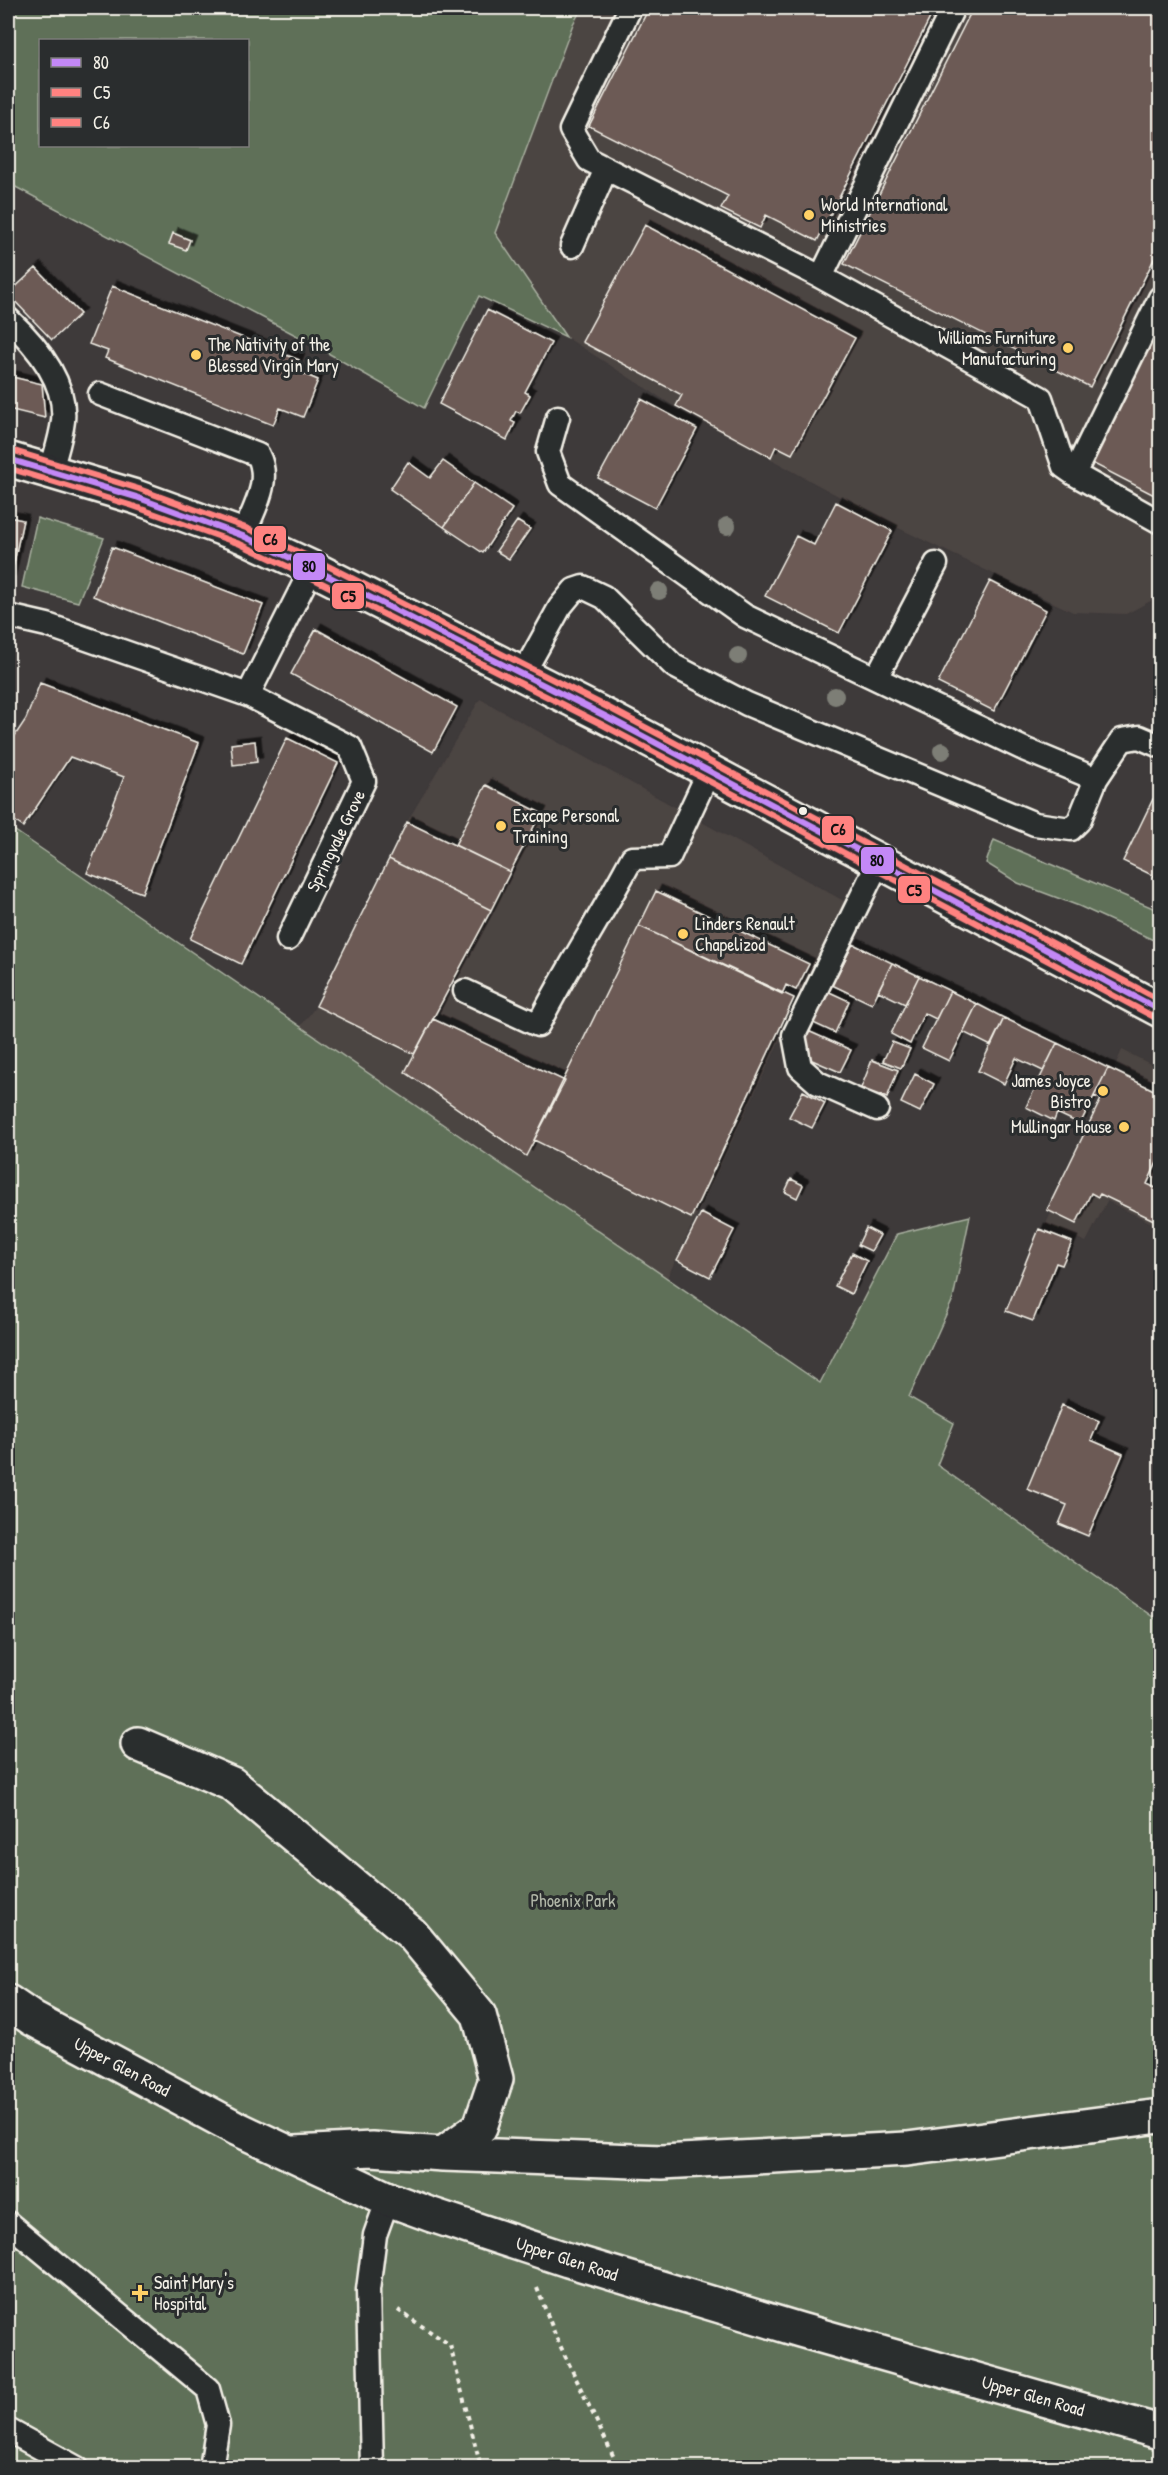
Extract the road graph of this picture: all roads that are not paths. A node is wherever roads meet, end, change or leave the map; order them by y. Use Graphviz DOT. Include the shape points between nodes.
graph roads {
  1 [pos="630,8"];
  2 [pos="953,8"];
  3 [pos="606,169"];
  4 [pos="572,246"];
  5 [pos="820,277"];
  6 [pos="1161,298"];
  7 [pos="8,318"];
  8 [pos="100,394"];
  9 [pos="558,417"];
  10 [pos="8,459"];
  11 [pos="51,471"];
  12 [pos="1074,474"];
  13 [pos="1161,522"];
  14 [pos="243,536"];
  15 [pos="936,564"];
  16 [pos="312,568"];
  17 [pos="8,616"];
  18 [pos="523,674"];
  19 [pos="876,678"];
  20 [pos="248,695"];
  21 [pos="1161,746"];
  22 [pos="709,771"];
  23 [pos="1096,779"];
  24 [pos="879,861"];
  25 [pos="288,939"];
  26 [pos="465,991"];
  27 [pos="1161,1010"];
  28 [pos="877,1109"];
  29 [pos="138,1744"];
  30 [pos="8,2002"];
  31 [pos="1161,2116"];
  32 [pos="290,2153"];
  33 [pos="443,2154"];
  34 [pos="388,2199"];
  35 [pos="8,2223"];
  36 [pos="8,2430"];
  37 [pos="1161,2432"];
  38 [pos="77,2468"];
  39 [pos="211,2468"];
  40 [pos="372,2468"];
  1 -- 3 [label="lane" via="571,130 589,160"];
  2 -- 5 [label="lane"];
  3 -- 4 [label="lane"];
  3 -- 5 [label="lane"];
  5 -- 12 [label="lane" via="1041,398 1064,467"];
  6 -- 12 [label="lane"];
  7 -- 11 [label="lane" via="49,364 60,393 63,420"];
  8 -- 14 [label="lane" via="258,455 264,484"];
  9 -- 19 [label="lane" via="548,452 560,484 745,616"];
  10 -- 11 [label="street"];
  11 -- 14 [label="street"];
  12 -- 13 [label="lane"];
  14 -- 16 [label="street"];
  15 -- 19 [label="lane"];
  16 -- 18 [label="street"];
  16 -- 20 [label="lane"];
  17 -- 20 [label="lane, Springvale Grove" via="46,625"];
  18 -- 22 [label="street"];
  18 -- 23 [label="lane" via="560,607 574,590 583,587 604,597 674,666 747,704 1035,824 1071,829 1079,821"];
  19 -- 23 [label="lane"];
  20 -- 25 [label="lane, Springvale Grove" via="350,747 364,781"];
  21 -- 23 [label="lane" via="1139,737 1122,740"];
  22 -- 24 [label="street"];
  22 -- 26 [label="lane" via="669,857 632,858 538,1025"];
  24 -- 27 [label="street"];
  24 -- 28 [label="lane" via="794,1035 800,1067 818,1083"];
  29 -- 33 [label="street" via="232,1784 412,1934 479,2015 496,2079 480,2127"];
  30 -- 32 [label="street, Upper Glen Road" via="236,2128"];
  31 -- 33 [label="street" via="907,2149 662,2162"];
  32 -- 33 [label="street" via="372,2149"];
  32 -- 34 [label="street, Upper Glen Road"];
  34 -- 37 [label="street, Upper Glen Road" via="800,2330"];
  34 -- 40 [label="lane" via="375,2235 368,2290"];
  35 -- 39 [label="lane" via="208,2389 218,2425"];
  36 -- 38 [label="lane"];
}
